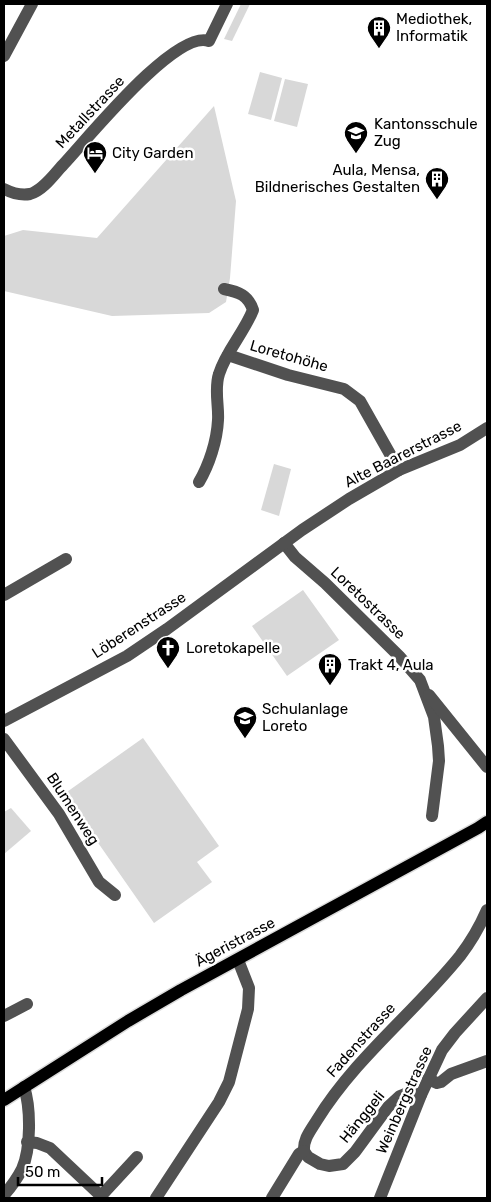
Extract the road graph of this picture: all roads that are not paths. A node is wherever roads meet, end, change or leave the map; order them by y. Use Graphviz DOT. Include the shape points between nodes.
graph roads {
  1 [pos="32,4"];
  2 [pos="227,4"];
  3 [pos="4,56"];
  4 [pos="4,189"];
  5 [pos="224,289"];
  6 [pos="228,355"];
  7 [pos="487,428"];
  8 [pos="399,470"];
  9 [pos="199,482"];
  10 [pos="284,543"];
  11 [pos="66,559"];
  12 [pos="4,595"];
  13 [pos="424,689"];
  14 [pos="4,721"];
  15 [pos="4,739"];
  16 [pos="487,767"];
  17 [pos="432,816"];
  18 [pos="487,822"];
  19 [pos="115,895"];
  20 [pos="487,910"];
  21 [pos="238,960"];
  22 [pos="487,998"];
  23 [pos="26,1004"];
  24 [pos="4,1016"];
  25 [pos="487,1061"];
  26 [pos="428,1079"];
  27 [pos="24,1087"];
  28 [pos="421,1096"];
  29 [pos="4,1100"];
  30 [pos="27,1142"];
  31 [pos="304,1151"];
  32 [pos="136,1157"];
  33 [pos="4,1195"];
  34 [pos="100,1197"];
  35 [pos="156,1198"];
  36 [pos="272,1198"];
  37 [pos="380,1198"];
  1 -- 3 [label="street"];
  2 -- 4 [label="street, Metallstrasse" via="209,41 197,39 175,50 122,98 42,187 31,194 18,195"];
  5 -- 6 [label="street" via="238,292 250,300 253,310"];
  6 -- 8 [label="street, Loretohöhe" via="344,389 360,401"];
  6 -- 9 [label="street, Loretohöhe" via="218,376 216,434 206,471"];
  7 -- 8 [label="street, Alte Baarerstrasse" via="460,445"];
  8 -- 10 [label="street, Alte Baarerstrasse"];
  10 -- 13 [label="street, Loretostrasse" via="399,656"];
  10 -- 14 [label="street, Löberenstrasse" via="127,656"];
  11 -- 12 [label="street"];
  13 -- 16 [label="street, Loretostrasse"];
  13 -- 17 [label="street, Loretostrasse" via="434,717 440,761"];
  15 -- 19 [label="street, Blumenweg" via="59,814 99,882"];
  18 -- 21 [label="main road, Ägeristrasse"];
  20 -- 31 [label="street, Fadenstrasse" via="460,955 351,1071 307,1137"];
  21 -- 27 [label="main road, Ägeristrasse" via="128,1021"];
  21 -- 35 [label="street" via="249,988 248,1002 229,1082"];
  22 -- 26 [label="street, Weinbergstrasse" via="454,1033"];
  23 -- 24 [label="street"];
  25 -- 26 [label="street" via="451,1074 441,1082"];
  26 -- 28 [label="street, Weinbergstrasse"];
  27 -- 29 [label="main road, Ägeristrasse"];
  27 -- 30 [label="street" via="28,1099"];
  28 -- 31 [label="street, Hänggeli" via="410,1092 400,1096 343,1164 320,1164"];
  28 -- 37 [label="street, Weinbergstrasse"];
  30 -- 33 [label="street" via="23,1168"];
  30 -- 34 [label="street" via="50,1148"];
  31 -- 36 [label="street, Fadenstrasse"];
  32 -- 34 [label="street"];
}
